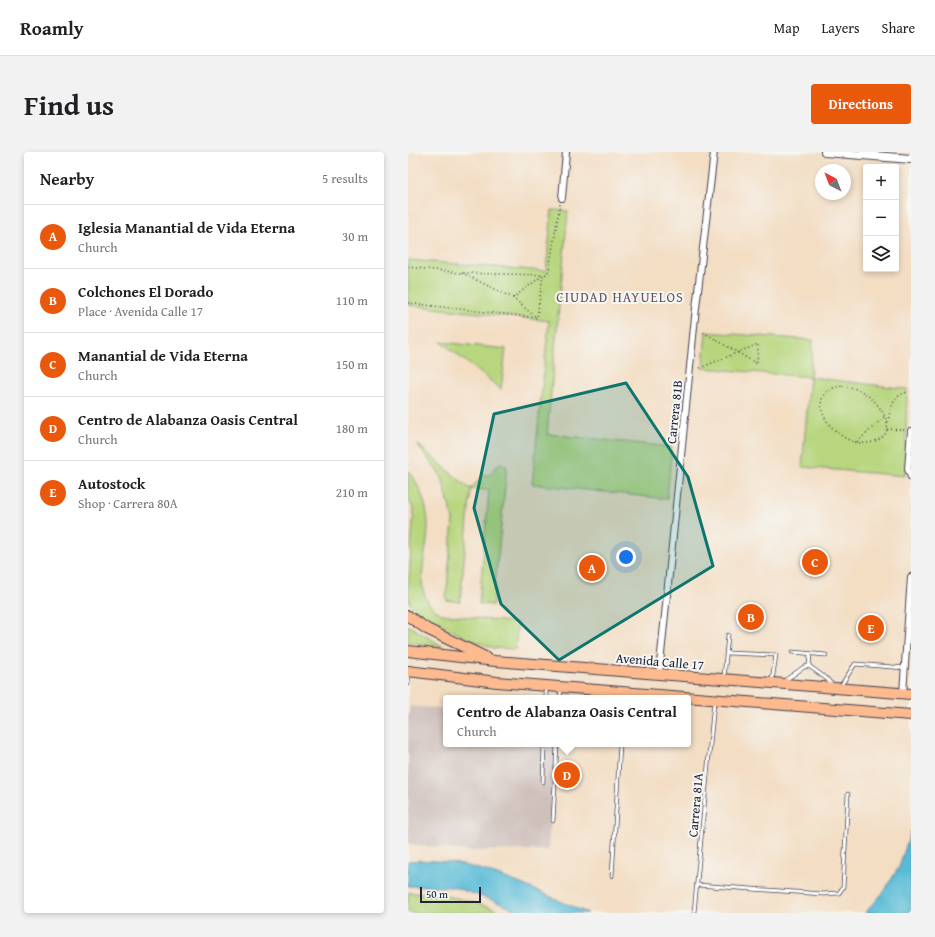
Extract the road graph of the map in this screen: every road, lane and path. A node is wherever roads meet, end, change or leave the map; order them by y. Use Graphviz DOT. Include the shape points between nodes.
graph roads {
  1 [pos="566,152"];
  2 [pos="714,152"];
  3 [pos="825,152"];
  4 [pos="911,159"];
  5 [pos="562,198"];
  6 [pos="408,267"];
  7 [pos="461,273"];
  8 [pos="543,275"];
  9 [pos="513,298"];
  10 [pos="408,303"];
  11 [pos="537,318"];
  12 [pos="703,332"];
  13 [pos="738,352"];
  14 [pos="700,368"];
  15 [pos="908,392"];
  16 [pos="885,416"];
  17 [pos="888,424"];
  18 [pos="888,429"];
  19 [pos="908,431"];
  20 [pos="857,442"];
  21 [pos="911,476"];
  22 [pos="911,577"];
  23 [pos="408,616"];
  24 [pos="728,635"];
  25 [pos="408,650"];
  26 [pos="792,652"];
  27 [pos="727,653"];
  28 [pos="810,654"];
  29 [pos="826,655"];
  30 [pos="494,661"];
  31 [pos="809,666"];
  32 [pos="905,668"];
  33 [pos="409,671"];
  34 [pos="659,674"];
  35 [pos="724,679"];
  36 [pos="776,683"];
  37 [pos="408,684"];
  38 [pos="546,686"];
  39 [pos="561,687"];
  40 [pos="837,688"];
  41 [pos="907,694"];
  42 [pos="546,695"];
  43 [pos="560,695"];
  44 [pos="622,695"];
  45 [pos="691,697"];
  46 [pos="715,698"];
  47 [pos="911,714"];
  48 [pos="544,747"];
  49 [pos="557,747"];
  50 [pos="620,747"];
  51 [pos="543,782"];
  52 [pos="848,794"];
  53 [pos="553,821"];
  54 [pos="612,876"];
  55 [pos="697,885"];
  56 [pos="694,913"];
  1 -- 5 [label="street"];
  2 -- 34 [label="street, Carrera 81B" via="696,302"];
  3 -- 4 [label="street"];
  5 -- 8 [label="path" via="550,270"];
  6 -- 7 [label="path"];
  7 -- 8 [label="path"];
  7 -- 9 [label="path"];
  8 -- 9 [label="path"];
  8 -- 11 [label="path"];
  9 -- 11 [label="path"];
  10 -- 11 [label="path"];
  12 -- 13 [label="path"];
  13 -- 13 [label="path" via="758,344 757,364 744,356"];
  13 -- 14 [label="path"];
  15 -- 17 [label="path" via="893,402"];
  16 -- 17 [label="path"];
  16 -- 20 [label="path"];
  16 -- 20 [label="path" via="875,402 856,389 843,386 830,389 822,398 823,415 839,435"];
  17 -- 18 [label="path"];
  18 -- 19 [label="path"];
  18 -- 20 [label="path" via="875,442"];
  19 -- 21 [label="street" via="908,469"];
  22 -- 32 [label="street"];
  23 -- 30 [label="main road" via="449,640"];
  24 -- 27 [label="lane"];
  25 -- 30 [label="main road, Avenida Calle 17"];
  26 -- 28 [label="lane"];
  27 -- 35 [label="lane"];
  27 -- 36 [label="lane" via="776,655"];
  28 -- 29 [label="lane"];
  28 -- 31 [label="lane"];
  30 -- 34 [label="main road, Avenida Calle 17"];
  31 -- 36 [label="lane"];
  31 -- 40 [label="lane"];
  32 -- 40 [label="lane" via="855,664"];
  32 -- 41 [label="street"];
  33 -- 37 [label="lane"];
  33 -- 38 [label="main road"];
  34 -- 35 [label="main road, Avenida Calle 17"];
  35 -- 36 [label="main road, Avenida Calle 17"];
  36 -- 40 [label="main road, Avenida Calle 17"];
  38 -- 39 [label="main road"];
  38 -- 42 [label="lane"];
  39 -- 43 [label="lane"];
  39 -- 44 [label="main road"];
  40 -- 41 [label="main road, Avenida Calle 17"];
  45 -- 46 [label="main road"];
  46 -- 47 [label="main road"];
  46 -- 55 [label="lane, Carrera 81A"];
  48 -- 51 [label="lane"];
  49 -- 53 [label="lane"];
  50 -- 54 [label="lane"];
  52 -- 55 [label="lane" via="843,887 839,893"];
  55 -- 56 [label="lane, Carrera 81A"];
}
